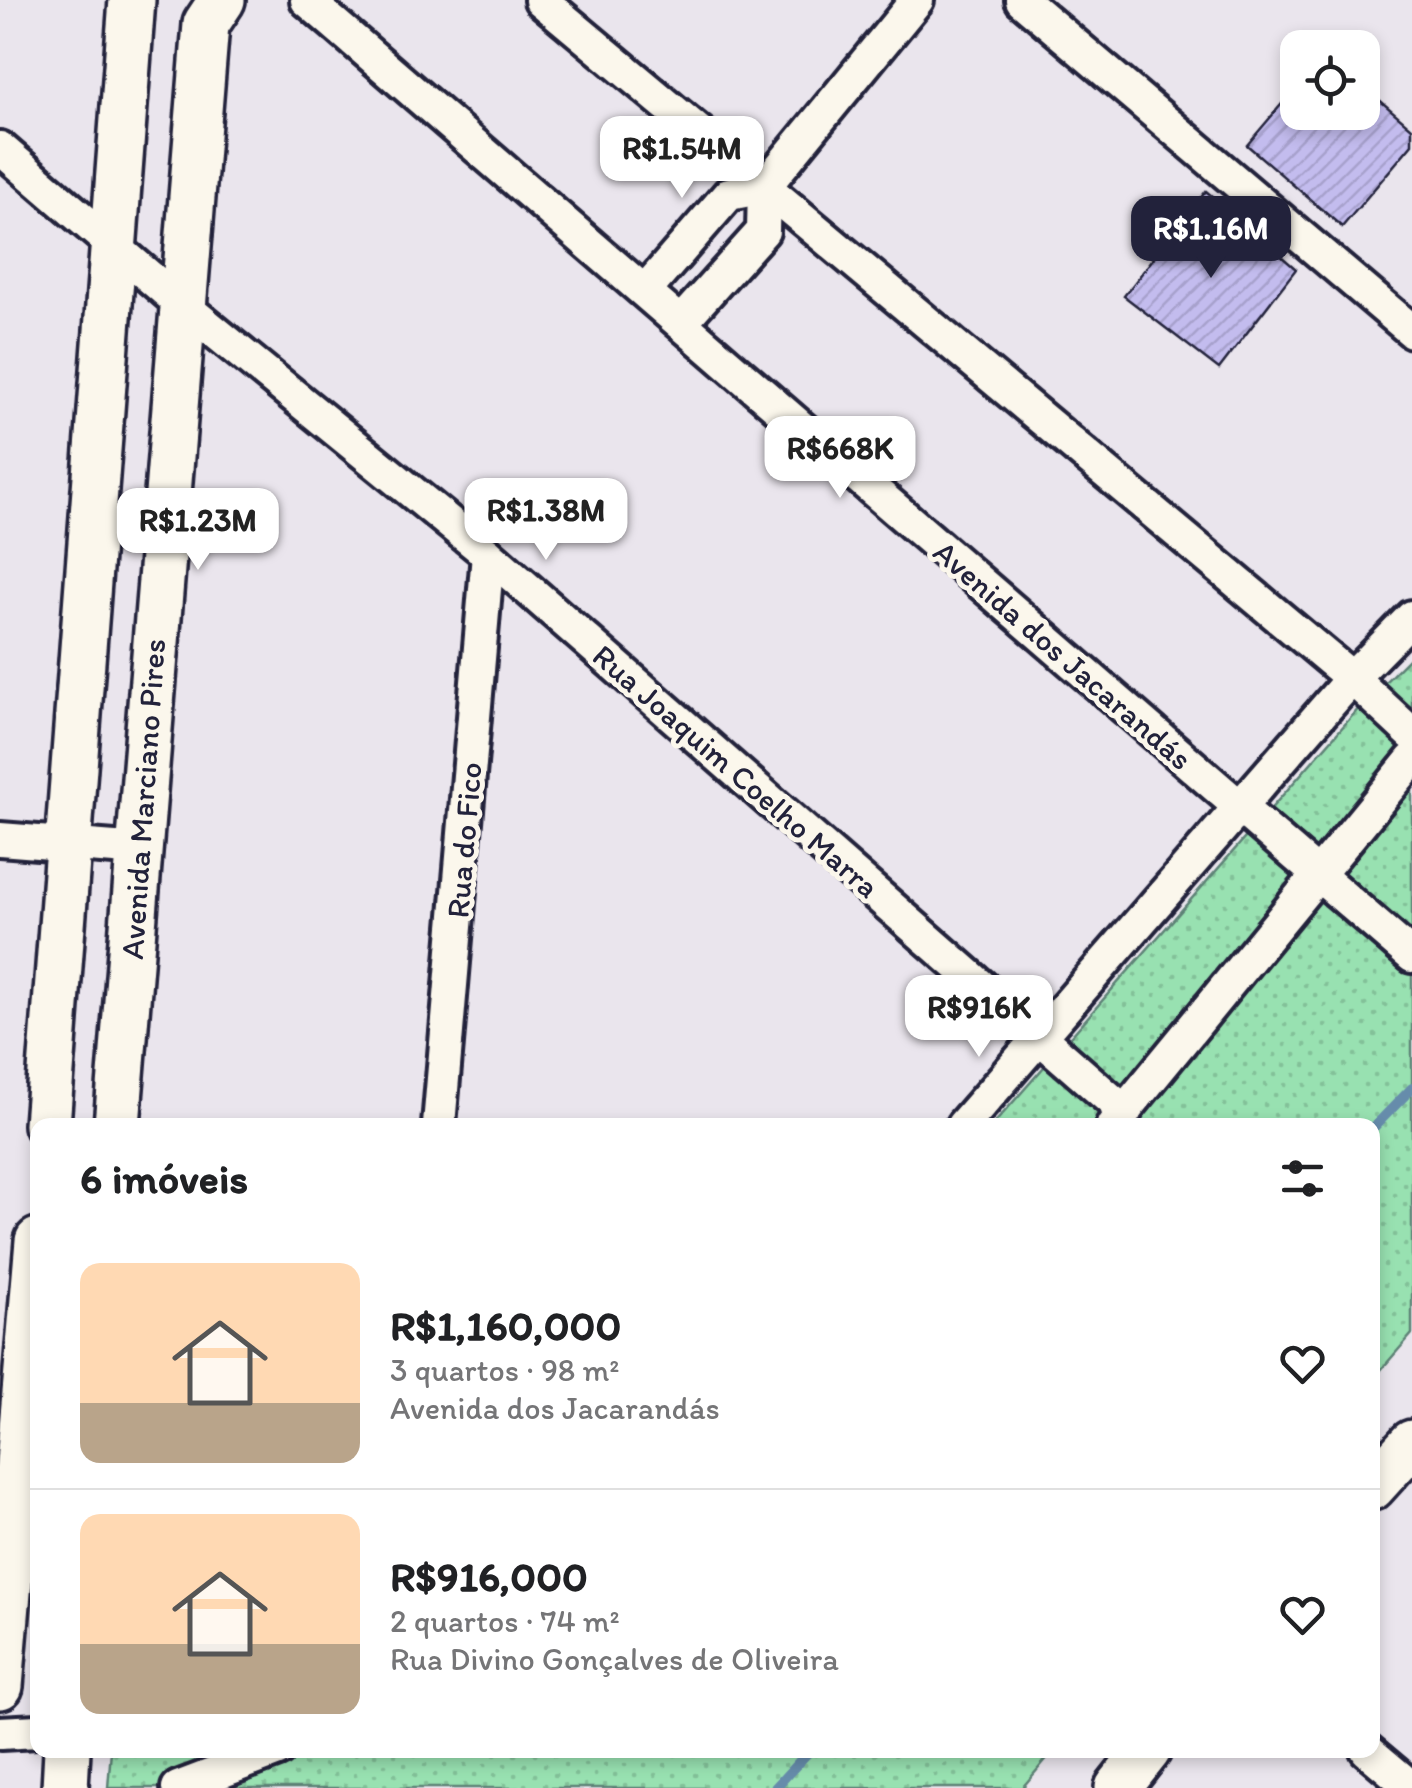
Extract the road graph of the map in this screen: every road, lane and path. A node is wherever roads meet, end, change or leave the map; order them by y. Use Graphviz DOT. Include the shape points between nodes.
graph roads {
  1 [pos="132,0"];
  2 [pos="222,0"];
  3 [pos="307,0"];
  4 [pos="541,0"];
  5 [pos="917,0"];
  6 [pos="1022,0"];
  7 [pos="0,148"];
  8 [pos="764,187"];
  9 [pos="114,248"];
  10 [pos="645,291"];
  11 [pos="181,304"];
  12 [pos="682,321"];
  13 [pos="1412,331"];
  14 [pos="488,554"];
  15 [pos="1412,616"];
  16 [pos="1352,678"];
  17 [pos="1412,734"];
  18 [pos="1412,760"];
  19 [pos="1240,807"];
  20 [pos="0,839"];
  21 [pos="71,845"];
  22 [pos="140,850"];
  23 [pos="1319,873"];
  24 [pos="1412,956"];
  25 [pos="1041,1036"];
  26 [pos="48,1118"];
  27 [pos="117,1118"];
  28 [pos="441,1118"];
  29 [pos="969,1118"];
  30 [pos="1119,1118"];
  31 [pos="30,1334"];
  32 [pos="1412,1443"];
  33 [pos="1380,1479"];
  34 [pos="0,1686"];
  35 [pos="30,1731"];
  36 [pos="0,1733"];
  37 [pos="67,1758"];
  38 [pos="257,1758"];
  39 [pos="1142,1758"];
  40 [pos="1376,1758"];
  41 [pos="65,1788"];
  42 [pos="178,1788"];
  43 [pos="1118,1788"];
  44 [pos="1412,1788"];
  1 -- 9 [label="street"];
  2 -- 11 [label="street, Avenida Marciano Pires" via="206,24"];
  3 -- 10 [label="street, Avenida dos Jacarandás"];
  4 -- 8 [label="street"];
  5 -- 8 [label="street"];
  6 -- 13 [label="street"];
  7 -- 9 [label="street, Rua Joaquim Coelho Marra"];
  8 -- 10 [label="street" via="729,194"];
  8 -- 12 [label="street" via="763,231"];
  8 -- 16 [label="street"];
  9 -- 11 [label="street, Rua Joaquim Coelho Marra"];
  9 -- 21 [label="street"];
  10 -- 12 [label="street, Avenida dos Jacarandás"];
  11 -- 14 [label="street, Rua Joaquim Coelho Marra"];
  11 -- 22 [label="street, Avenida Marciano Pires"];
  12 -- 19 [label="street, Avenida dos Jacarandás"];
  14 -- 25 [label="street, Rua Joaquim Coelho Marra"];
  14 -- 28 [label="street, Rua do Fico"];
  15 -- 16 [label="street"];
  16 -- 17 [label="street"];
  16 -- 19 [label="street"];
  18 -- 23 [label="street"];
  19 -- 23 [label="street, Avenida dos Jacarandás"];
  19 -- 25 [label="street"];
  20 -- 21 [label="street"];
  21 -- 22 [label="street"];
  21 -- 26 [label="street"];
  22 -- 27 [label="street, Avenida Marciano Pires"];
  23 -- 24 [label="street, Avenida dos Jacarandás"];
  23 -- 30 [label="street"];
  25 -- 29 [label="street"];
  25 -- 30 [label="street, Rua Joaquim Coelho Marra"];
  31 -- 34 [label="street"];
  32 -- 33 [label="street"];
  35 -- 36 [label="street"];
  37 -- 41 [label="street"];
  38 -- 42 [label="street"];
  39 -- 43 [label="street"];
  40 -- 44 [label="street"];
}
